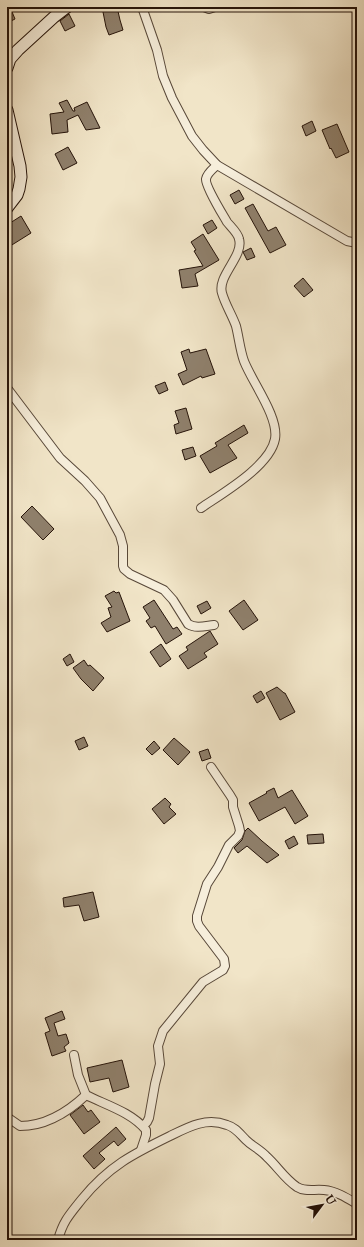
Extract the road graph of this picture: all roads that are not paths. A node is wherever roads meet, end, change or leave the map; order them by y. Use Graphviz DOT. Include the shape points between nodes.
graph roads {
  1 [pos="68,7"];
  2 [pos="142,7"];
  3 [pos="204,7"];
  4 [pos="215,7"];
  5 [pos="7,68"];
  6 [pos="7,110"];
  7 [pos="217,165"];
  8 [pos="7,208"];
  9 [pos="357,243"];
  10 [pos="7,388"];
  11 [pos="201,508"];
  12 [pos="214,625"];
  13 [pos="211,767"];
  14 [pos="74,1056"];
  15 [pos="86,1095"];
  16 [pos="7,1117"];
  17 [pos="142,1126"];
  18 [pos="141,1150"];
  19 [pos="357,1204"];
  20 [pos="58,1240"];
  1 -- 5 [label="street" via="18,50"];
  2 -- 7 [label="street" via="172,98 192,136"];
  3 -- 4 [label="street"];
  6 -- 8 [label="street" via="21,177 18,195"];
  7 -- 9 [label="street" via="347,241"];
  7 -- 11 [label="street" via="208,174 206,181 227,221 238,235 240,244 224,278 222,291 235,324 245,362 267,406 276,432 275,440 262,462"];
  10 -- 12 [label="street" via="60,458 100,498 122,539 124,569 164,590 188,624 201,627"];
  13 -- 17 [label="street" via="233,800 240,831 207,884 196,916 199,926 224,960 225,966 203,982 163,1031 158,1046 160,1064 149,1118"];
  14 -- 15 [label="street"];
  15 -- 16 [label="street" via="62,1114 40,1122 20,1126"];
  15 -- 17 [label="street" via="123,1112"];
  17 -- 18 [label="street" via="147,1132"];
  18 -- 19 [label="street" via="202,1122 228,1125 268,1157 296,1186 306,1190 337,1193"];
  18 -- 20 [label="street" via="111,1169 90,1189 67,1217"];
}
